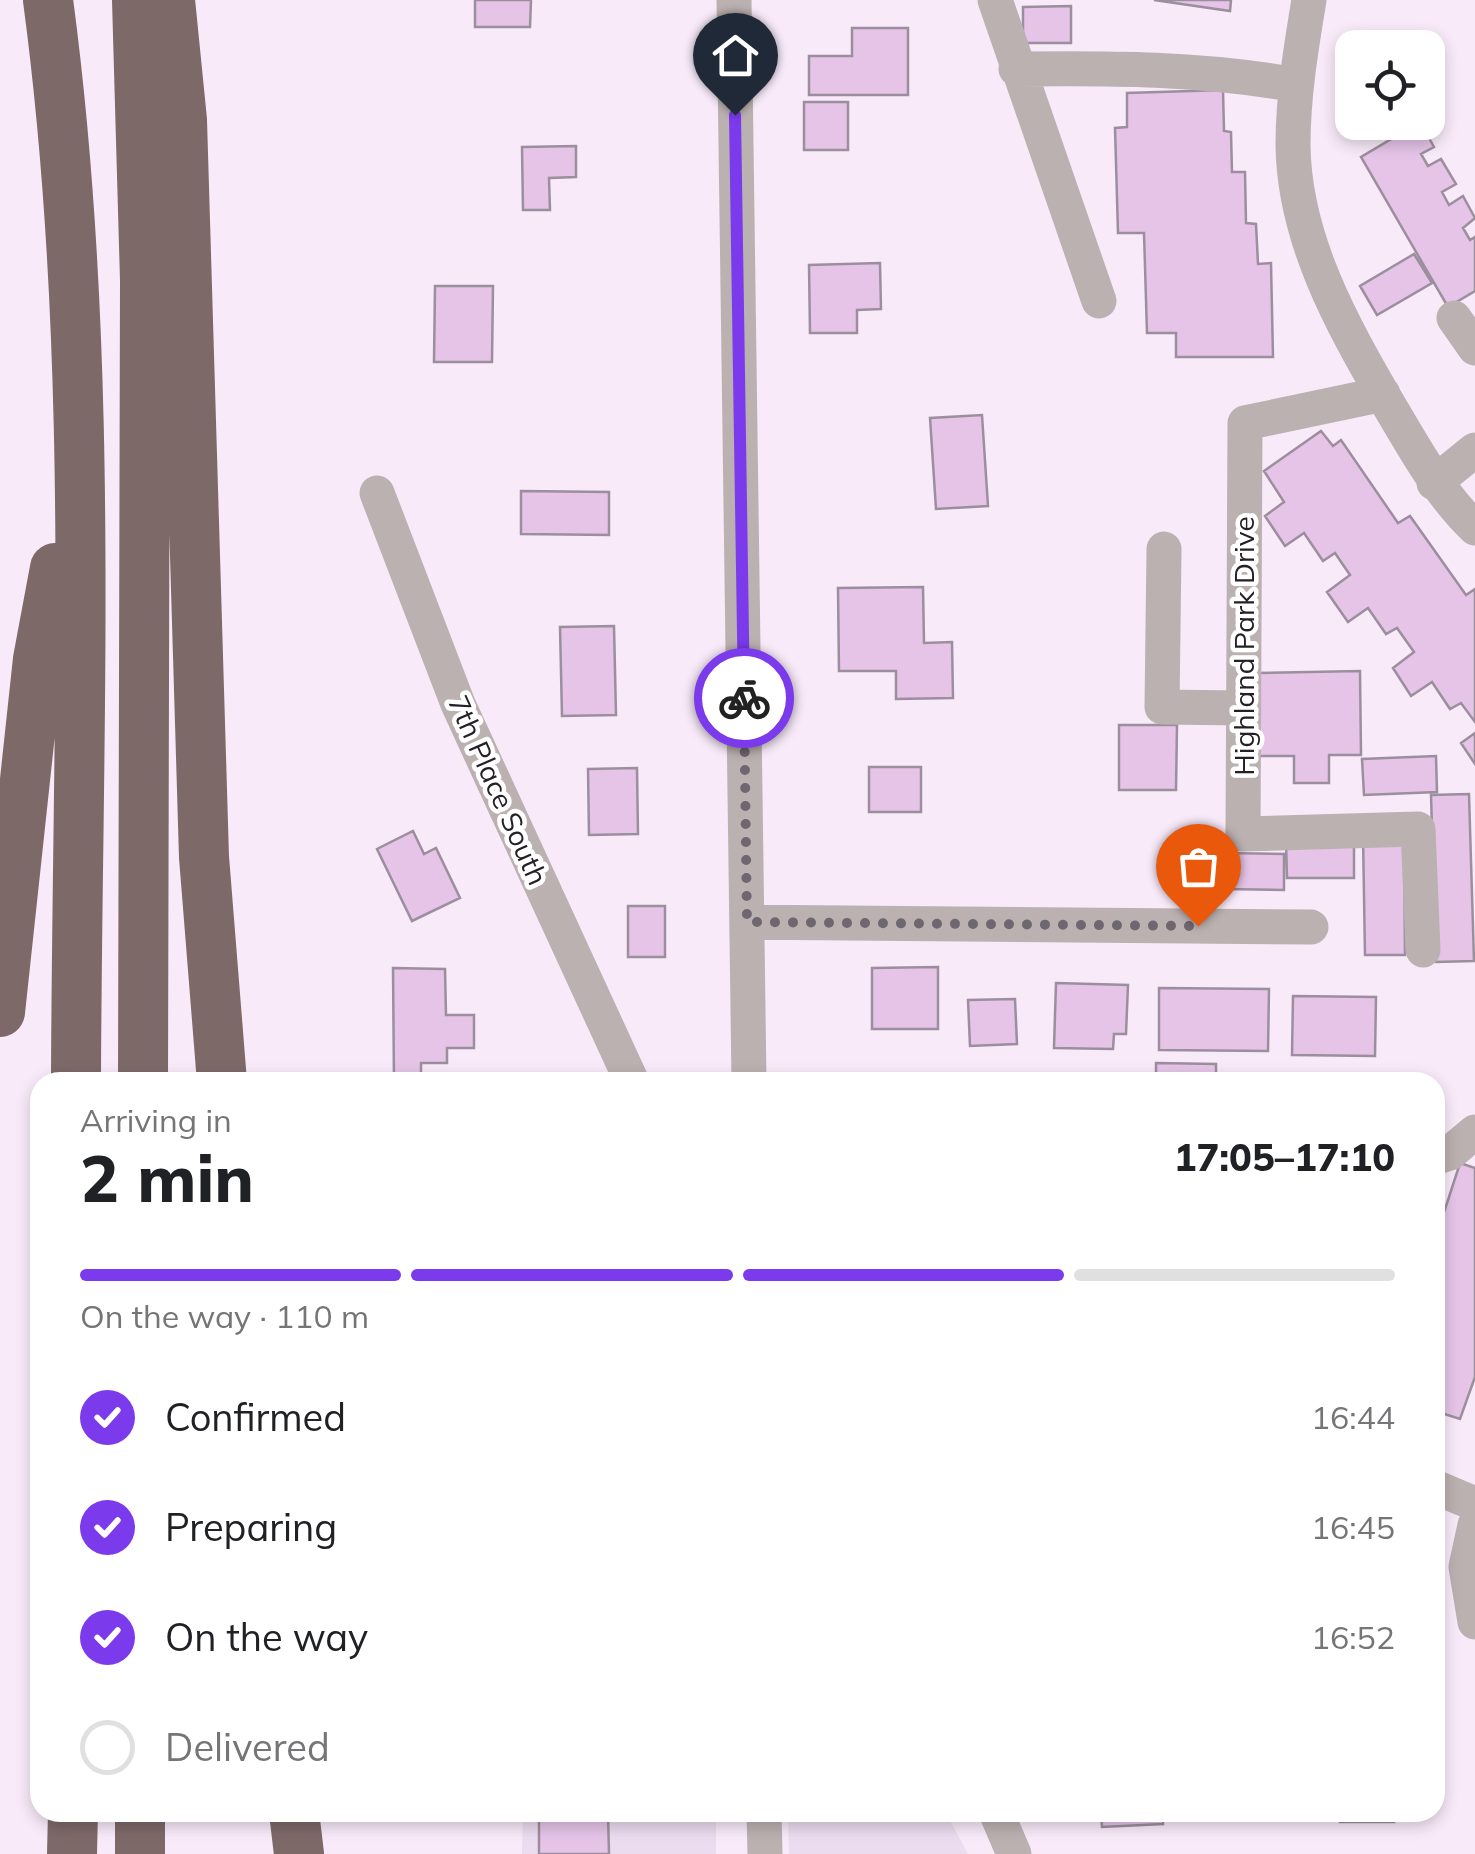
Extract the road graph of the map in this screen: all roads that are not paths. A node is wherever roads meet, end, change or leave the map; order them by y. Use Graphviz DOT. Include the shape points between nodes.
graph roads {
  1 [pos="48,0"];
  2 [pos="137,0"];
  3 [pos="170,0"];
  4 [pos="734,0"];
  5 [pos="995,0"];
  6 [pos="1309,0"];
  7 [pos="1016,70"];
  8 [pos="1296,85"];
  9 [pos="1099,302"];
  10 [pos="1454,318"];
  11 [pos="1475,348"];
  12 [pos="1383,394"];
  13 [pos="78,435"];
  14 [pos="1475,450"];
  15 [pos="1434,483"];
  16 [pos="377,492"];
  17 [pos="1475,528"];
  18 [pos="1164,549"];
  19 [pos="1243,708"];
  20 [pos="747,922"];
  21 [pos="1311,926"];
  22 [pos="1424,950"];
  23 [pos="0,1012"];
  24 [pos="76,1072"];
  25 [pos="142,1072"];
  26 [pos="221,1072"];
  27 [pos="627,1072"];
  28 [pos="749,1072"];
  29 [pos="1475,1132"];
  30 [pos="1445,1155"];
  31 [pos="1445,1491"];
  32 [pos="1475,1504"];
  33 [pos="1475,1525"];
  34 [pos="1475,1622"];
  35 [pos="72,1822"];
  36 [pos="140,1822"];
  37 [pos="295,1822"];
  38 [pos="764,1822"];
  39 [pos="1000,1822"];
  40 [pos="72,1854"];
  41 [pos="140,1854"];
  42 [pos="298,1854"];
  43 [pos="766,1854"];
  44 [pos="1014,1854"];
  1 -- 13 [label="highway" via="70,203"];
  2 -- 25 [label="highway" via="146,280"];
  3 -- 26 [label="highway" via="182,120 204,857"];
  4 -- 20 [label="street"];
  5 -- 7 [label="street"];
  6 -- 8 [label="street"];
  7 -- 8 [label="street" via="1150,67"];
  7 -- 9 [label="street"];
  8 -- 12 [label="street" via="1293,148 1303,216 1326,290"];
  10 -- 11 [label="street"];
  12 -- 15 [label="street"];
  12 -- 19 [label="street, Highland Park Drive" via="1245,423"];
  13 -- 23 [label="highway" via="38,659"];
  13 -- 24 [label="highway"];
  14 -- 15 [label="street"];
  15 -- 17 [label="street"];
  16 -- 27 [label="street, 7th Place South" via="458,704"];
  18 -- 19 [label="street" via="1162,707"];
  19 -- 22 [label="street, Highland Park Drive" via="1243,834 1418,829"];
  20 -- 21 [label="street"];
  20 -- 28 [label="street"];
  29 -- 30 [label="street"];
  31 -- 32 [label="street"];
  33 -- 34 [label="street" via="1466,1567"];
  35 -- 40 [label="highway"];
  36 -- 41 [label="highway"];
  37 -- 42 [label="highway"];
  38 -- 43 [label="street"];
  39 -- 44 [label="street"];
}
